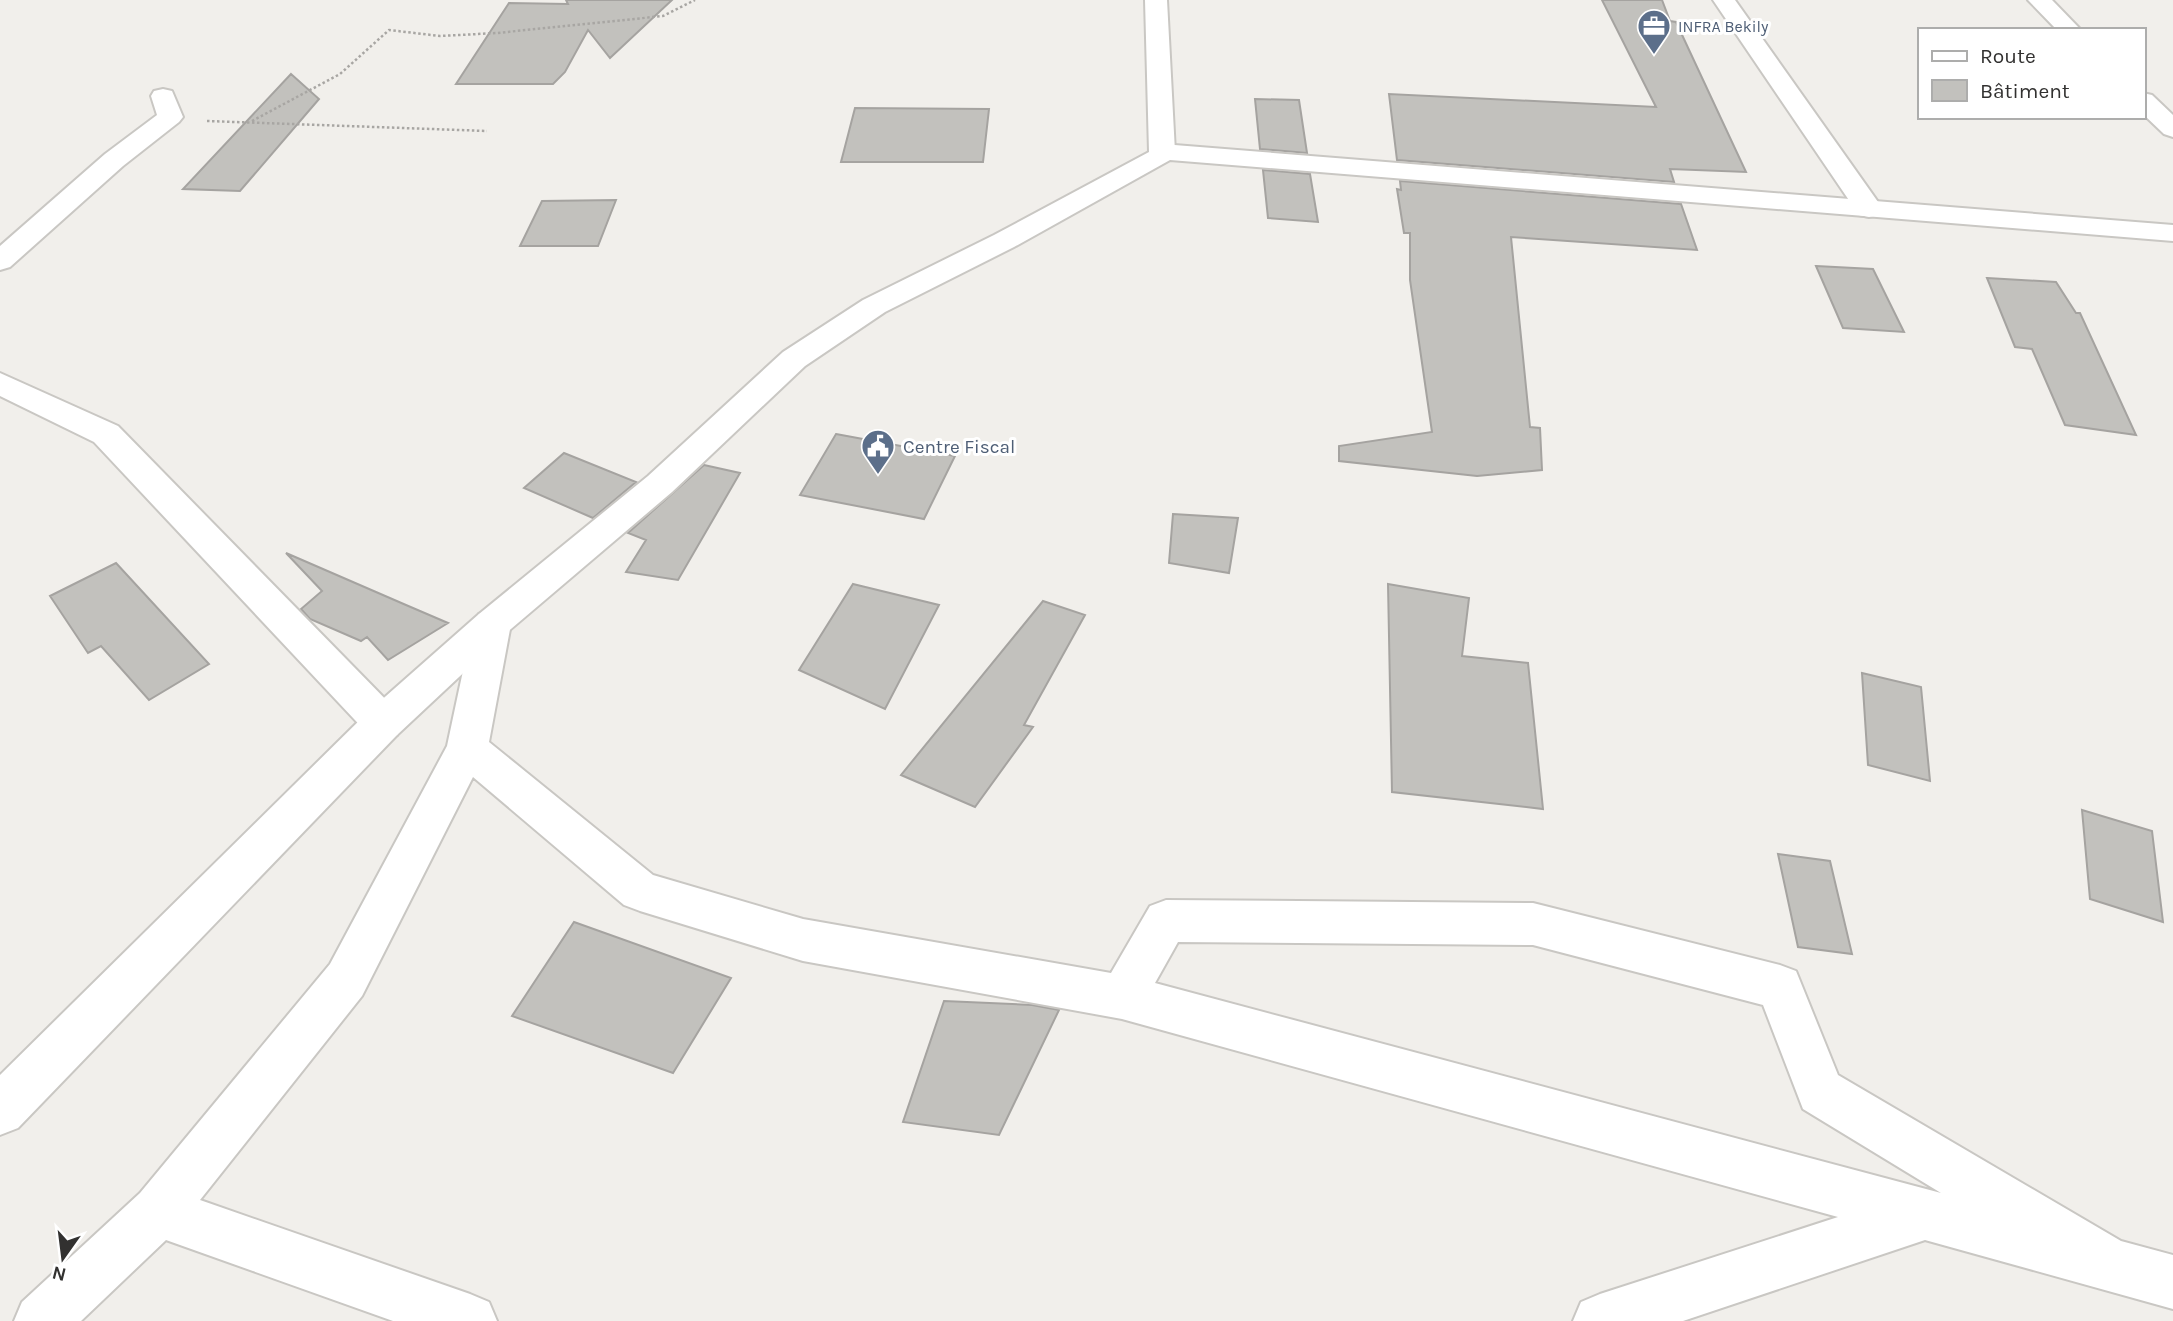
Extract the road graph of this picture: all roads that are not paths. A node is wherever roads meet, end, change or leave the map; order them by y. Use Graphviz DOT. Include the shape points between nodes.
graph roads {
  1 [pos="1156,0"];
  2 [pos="1724,0"];
  3 [pos="2039,0"];
  4 [pos="2068,28"];
  5 [pos="163,96"];
  6 [pos="2145,102"];
  7 [pos="2173,129"];
  8 [pos="1162,152"];
  9 [pos="1869,209"];
  10 [pos="2173,233"];
  11 [pos="0,261"];
  12 [pos="0,383"];
  13 [pos="492,624"];
  14 [pos="383,723"];
  15 [pos="467,748"];
  16 [pos="1122,997"];
  17 [pos="9,1102"];
  18 [pos="158,1211"];
  19 [pos="1926,1214"];
  20 [pos="2111,1265"];
  21 [pos="2173,1282"];
  22 [pos="41,1321"];
  23 [pos="470,1321"];
  24 [pos="1600,1321"];
  1 -- 8 [label="street"];
  2 -- 9 [label="street"];
  3 -- 4 [label="street"];
  5 -- 11 [label="street" via="170,117"];
  6 -- 7 [label="street"];
  8 -- 9 [label="street"];
  8 -- 13 [label="street" via="1003,241 874,306 794,359 660,484"];
  9 -- 10 [label="street"];
  12 -- 14 [label="street" via="106,434"];
  13 -- 14 [label="street"];
  13 -- 15 [label="street"];
  14 -- 17 [label="street"];
  15 -- 16 [label="street" via="640,891 803,940"];
  15 -- 18 [label="street" via="346,980"];
  16 -- 19 [label="street"];
  16 -- 20 [label="street" via="1166,921 1533,924 1780,987 1821,1093"];
  18 -- 22 [label="street"];
  18 -- 23 [label="street"];
  19 -- 20 [label="street"];
  19 -- 24 [label="street"];
  20 -- 21 [label="street"];
}
